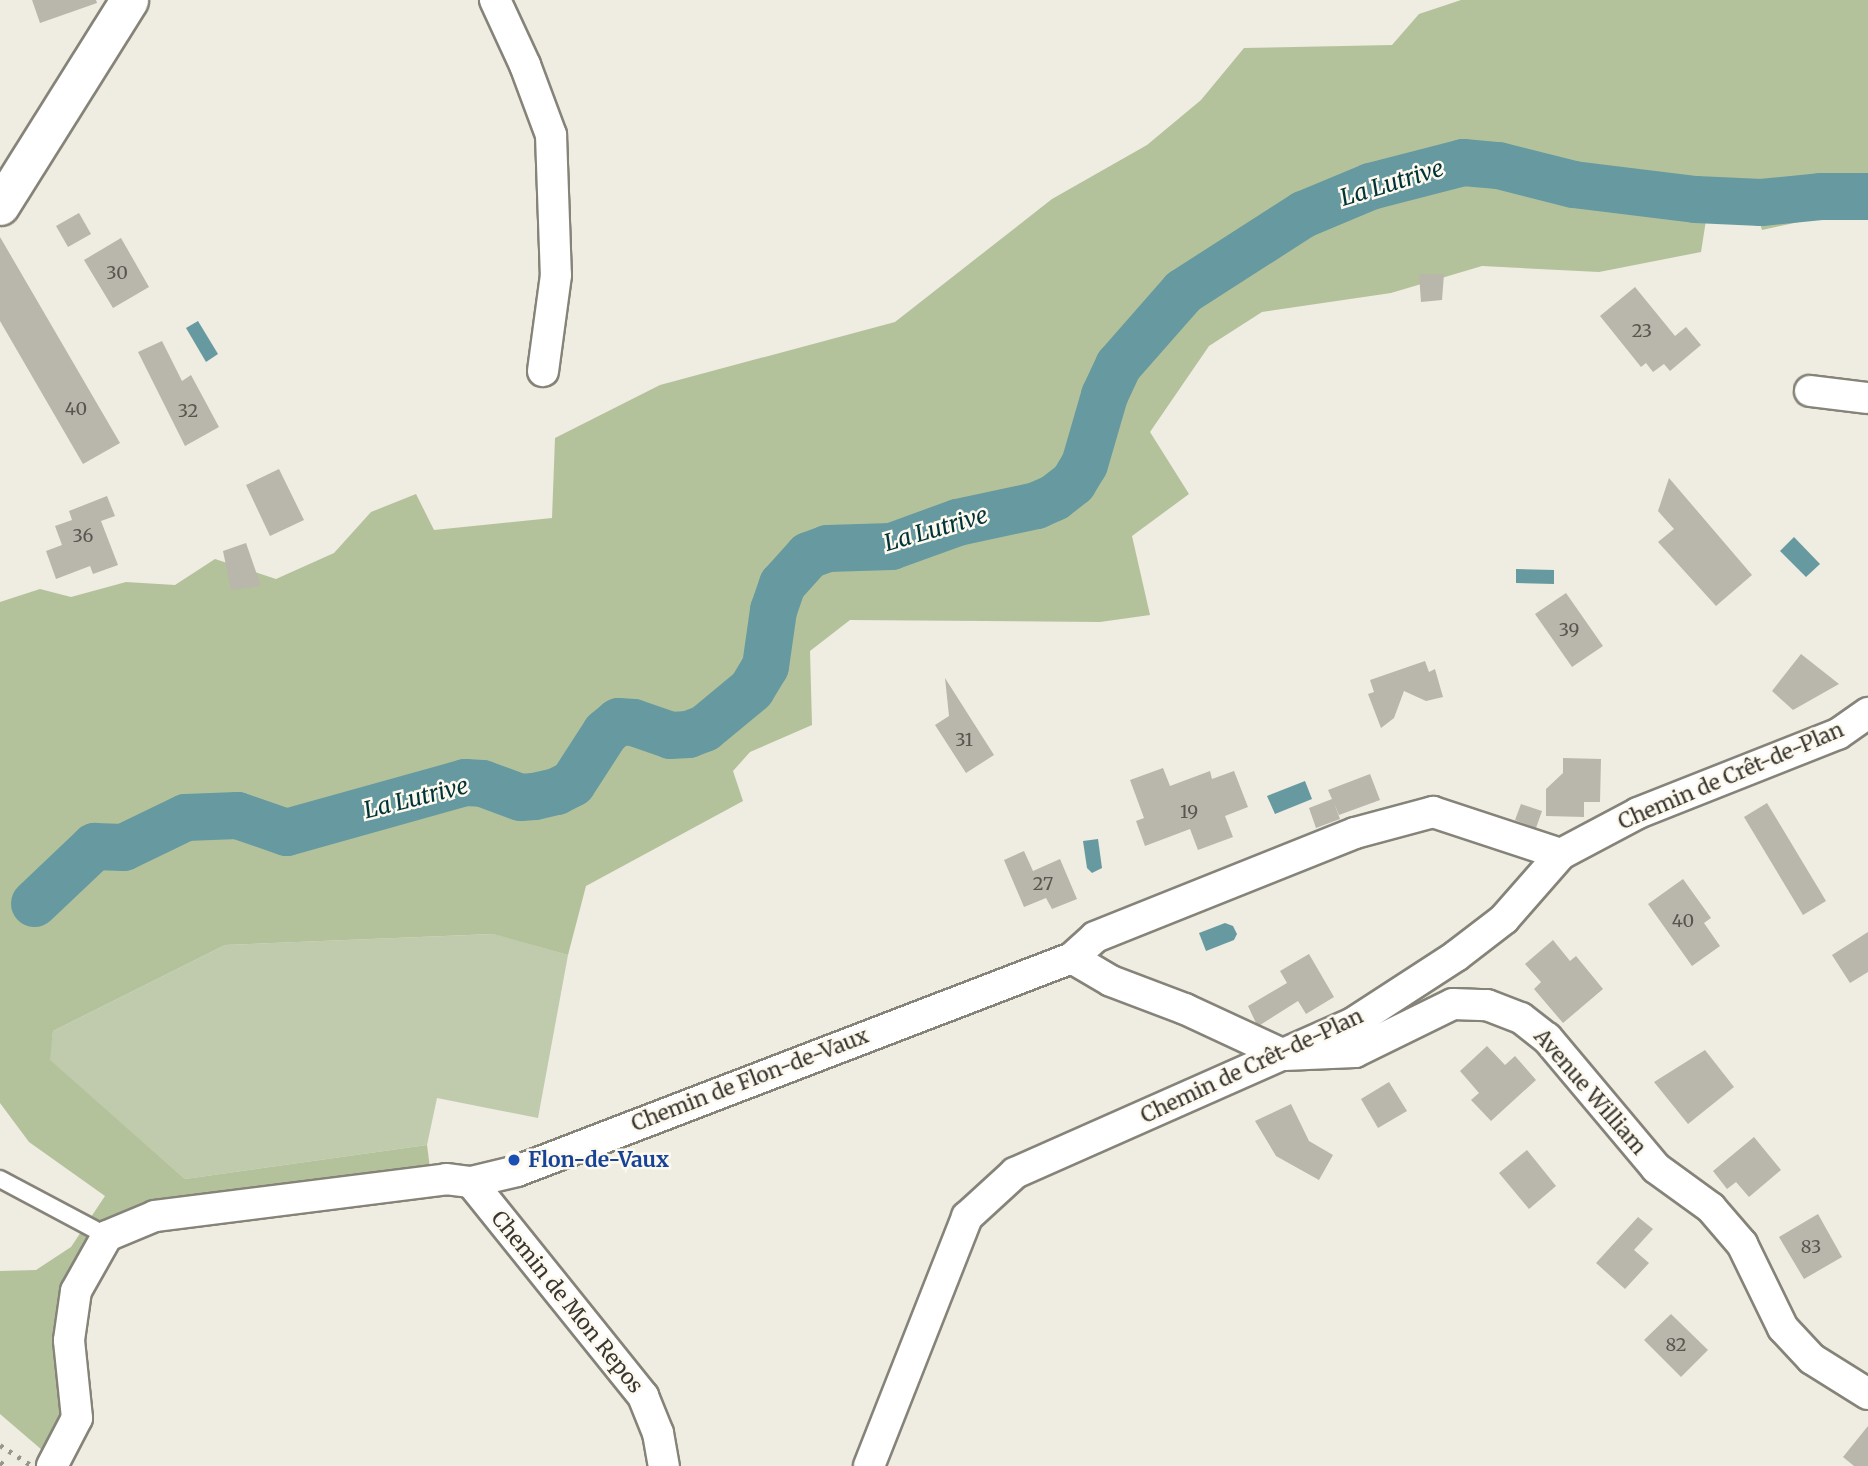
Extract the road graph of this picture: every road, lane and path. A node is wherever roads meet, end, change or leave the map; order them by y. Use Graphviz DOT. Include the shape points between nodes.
graph roads {
  1 [pos="128,0"];
  2 [pos="495,0"];
  3 [pos="0,206"];
  4 [pos="543,371"];
  5 [pos="1810,391"];
  6 [pos="1868,398"];
  7 [pos="1868,713"];
  8 [pos="1561,854"];
  9 [pos="1072,958"];
  10 [pos="1284,1055"];
  11 [pos="0,1179"];
  12 [pos="471,1182"];
  13 [pos="107,1236"];
  14 [pos="1868,1394"];
  15 [pos="52,1466"];
  16 [pos="664,1466"];
  17 [pos="869,1466"];
  1 -- 3 [label="street"];
  2 -- 4 [label="street" via="551,135 556,275"];
  5 -- 6 [label="street"];
  7 -- 8 [label="street, Chemin de Crêt-de-Plan" via="1838,734 1638,813"];
  8 -- 9 [label="street, Chemin de Flon-de-Vaux" via="1433,812 1354,833 1095,937"];
  8 -- 10 [label="street, Chemin de Crêt-de-Plan" via="1504,919 1456,956 1353,1023"];
  9 -- 10 [label="street, Avenue William" via="1111,981"];
  9 -- 12 [label="street, Chemin de Flon-de-Vaux" via="517,1171"];
  10 -- 14 [label="street, Avenue William" via="1355,1052 1453,1004 1487,1005 1521,1018 1547,1038 1656,1168 1712,1208 1742,1244 1783,1328 1812,1359"];
  10 -- 17 [label="street, Chemin de Crêt-de-Plan" via="1015,1173 967,1217"];
  11 -- 13 [label="lane"];
  12 -- 13 [label="street, Chemin de Flon-de-Vaux" via="446,1179 155,1216"];
  12 -- 16 [label="street, Chemin de Mon Repos" via="643,1396"];
  13 -- 15 [label="street" via="76,1292 69,1340 77,1418"];
}
